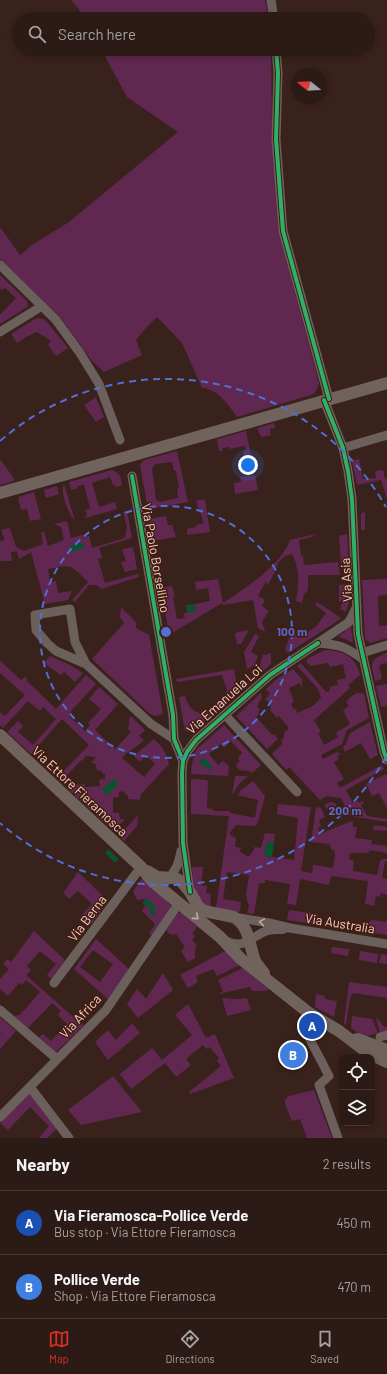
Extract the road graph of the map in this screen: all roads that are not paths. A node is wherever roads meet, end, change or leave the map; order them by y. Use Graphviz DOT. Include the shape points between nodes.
graph roads {
  1 [pos="271,0"];
  2 [pos="273,12"];
  3 [pos="277,56"];
  4 [pos="0,265"];
  5 [pos="42,306"];
  6 [pos="0,332"];
  7 [pos="387,383"];
  8 [pos="326,399"];
  9 [pos="387,435"];
  10 [pos="120,440"];
  11 [pos="343,448"];
  12 [pos="132,476"];
  13 [pos="0,493"];
  14 [pos="357,605"];
  15 [pos="318,643"];
  16 [pos="387,645"];
  17 [pos="363,656"];
  18 [pos="86,664"];
  19 [pos="225,715"];
  20 [pos="0,735"];
  21 [pos="174,739"];
  22 [pos="387,760"];
  23 [pos="183,761"];
  24 [pos="297,792"];
  25 [pos="183,843"];
  26 [pos="141,867"];
  27 [pos="169,878"];
  28 [pos="166,892"];
  29 [pos="190,892"];
  30 [pos="179,903"];
  31 [pos="234,917"];
  32 [pos="290,928"];
  33 [pos="262,933"];
  34 [pos="220,937"];
  35 [pos="250,940"];
  36 [pos="387,944"];
  37 [pos="256,961"];
  38 [pos="54,983"];
  39 [pos="274,985"];
  40 [pos="0,1010"];
  41 [pos="309,1014"];
  42 [pos="339,1031"];
  43 [pos="387,1050"];
  44 [pos="57,1059"];
  45 [pos="387,1062"];
  46 [pos="30,1087"];
  47 [pos="0,1115"];
  48 [pos="69,1138"];
  49 [pos="338,1138"];
  1 -- 2 [label="street"];
  3 -- 8 [label="street, Via Asia" via="276,139 283,231"];
  4 -- 5 [label="street"];
  5 -- 6 [label="street"];
  5 -- 10 [label="street" via="56,320 99,384"];
  7 -- 8 [label="main road"];
  8 -- 11 [label="street, Via Asia"];
  8 -- 13 [label="main road"];
  9 -- 11 [label="street"];
  11 -- 14 [label="street, Via Asia" via="352,499"];
  12 -- 21 [label="street, Via Paolo Borsellino" via="173,715"];
  14 -- 15 [label="street, Via Emanuela Loi" via="349,622"];
  14 -- 17 [label="street, Via Asia" via="358,634"];
  15 -- 17 [label="street" via="338,645"];
  15 -- 19 [label="street, Via Emanuela Loi" via="270,675"];
  16 -- 17 [label="street"];
  17 -- 22 [label="street, Via Asia"];
  18 -- 18 [label="street" via="75,642 70,609 35,615 36,630 47,643 56,651"];
  18 -- 21 [label="street" via="151,724"];
  19 -- 23 [label="street, Via Emanuela Loi" via="196,740"];
  19 -- 24 [label="street"];
  20 -- 26 [label="main road, Via Ettore Fieramosca"];
  21 -- 23 [label="street, Via Paolo Borsellino"];
  23 -- 25 [label="street, Via Emanuela Loi"];
  25 -- 27 [label="street" via="179,863"];
  25 -- 29 [label="street"];
  26 -- 27 [label="main road" via="157,877"];
  26 -- 28 [label="main road" via="152,881"];
  26 -- 38 [label="street, Via Berna"];
  27 -- 28 [label="street"];
  27 -- 29 [label="main road" via="181,881"];
  28 -- 30 [label="main road"];
  29 -- 31 [label="main road" via="204,911"];
  30 -- 34 [label="main road, one-way"];
  30 -- 44 [label="street, Via Africa" via="106,1010"];
  32 -- 31 [label="street, one-way"];
  31 -- 35 [label="main road" via="245,927"];
  32 -- 33 [label="street"];
  32 -- 36 [label="street, Via Australia"];
  33 -- 35 [label="street"];
  33 -- 37 [label="street" via="256,946"];
  34 -- 35 [label="street" via="237,945"];
  34 -- 39 [label="main road" via="241,960"];
  35 -- 37 [label="main road"];
  37 -- 39 [label="main road"];
  39 -- 41 [label="main road"];
  40 -- 44 [label="street"];
  41 -- 42 [label="main road"];
  41 -- 49 [label="street" via="303,1026 329,1076 318,1085"];
  42 -- 43 [label="main road"];
  42 -- 45 [label="main road" via="368,1053"];
  44 -- 46 [label="street, Via Africa"];
  46 -- 47 [label="street, Via Africa"];
  46 -- 48 [label="street"];
}
